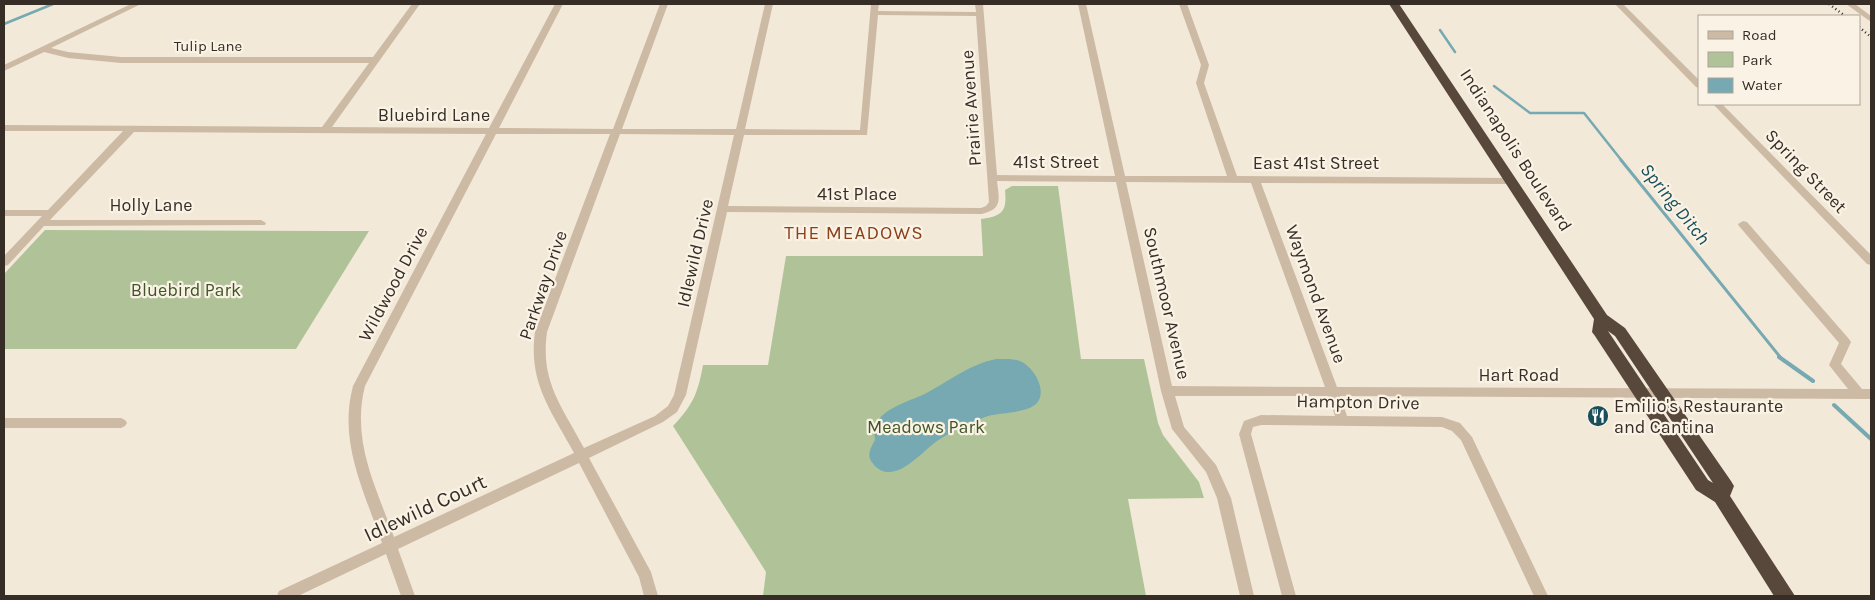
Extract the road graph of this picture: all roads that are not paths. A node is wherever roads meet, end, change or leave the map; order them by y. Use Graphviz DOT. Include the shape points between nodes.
graph roads {
  1 [pos="137,4"];
  2 [pos="416,4"];
  3 [pos="559,4"];
  4 [pos="664,4"];
  5 [pos="769,4"];
  6 [pos="979,4"];
  7 [pos="1082,4"];
  8 [pos="1183,4"];
  9 [pos="1394,4"];
  10 [pos="1619,4"];
  11 [pos="1850,4"];
  12 [pos="875,8"];
  13 [pos="980,14"];
  14 [pos="1871,20"];
  15 [pos="43,49"];
  16 [pos="374,60"];
  17 [pos="4,68"];
  18 [pos="1698,85"];
  19 [pos="1718,105"];
  20 [pos="4,128"];
  21 [pos="130,130"];
  22 [pos="324,130"];
  23 [pos="492,131"];
  24 [pos="617,131"];
  25 [pos="740,132"];
  26 [pos="993,178"];
  27 [pos="1120,178"];
  28 [pos="1233,179"];
  29 [pos="1255,179"];
  30 [pos="1511,181"];
  31 [pos="990,208"];
  32 [pos="724,209"];
  33 [pos="4,213"];
  34 [pos="52,213"];
  35 [pos="42,223"];
  36 [pos="261,223"];
  37 [pos="1757,224"];
  38 [pos="4,262"];
  39 [pos="1871,262"];
  40 [pos="1602,319"];
  41 [pos="1167,391"];
  42 [pos="1333,392"];
  43 [pos="1640,392"];
  44 [pos="1662,393"];
  45 [pos="1865,394"];
  46 [pos="1344,420"];
  47 [pos="121,422"];
  48 [pos="4,423"];
  49 [pos="582,456"];
  50 [pos="1721,497"];
  51 [pos="391,546"];
  52 [pos="284,596"];
  53 [pos="408,596"];
  54 [pos="650,596"];
  55 [pos="1248,596"];
  56 [pos="1289,596"];
  57 [pos="1541,596"];
  58 [pos="1785,596"];
  1 -- 15 [label="street"];
  2 -- 16 [label="street"];
  3 -- 23 [label="street, Wildwood Drive"];
  4 -- 24 [label="street, Parkway Drive"];
  5 -- 25 [label="street, Idlewild Drive"];
  6 -- 13 [label="street, Prairie Avenue"];
  7 -- 27 [label="street, Southmoor Avenue"];
  8 -- 28 [label="street" via="1205,65 1200,83"];
  9 -- 30 [label="highway, Indianapolis Boulevard"];
  10 -- 18 [label="street"];
  11 -- 14 [label="street"];
  12 -- 13 [label="street"];
  12 -- 25 [label="street, Bluebird Lane" via="864,133"];
  13 -- 26 [label="street, Prairie Avenue"];
  15 -- 16 [label="street, Tulip Lane" via="68,56 122,60"];
  15 -- 17 [label="street"];
  16 -- 22 [label="street"];
  19 -- 39 [label="street, Spring Street"];
  20 -- 21 [label="street, Bluebird Lane"];
  21 -- 22 [label="street, Bluebird Lane"];
  21 -- 34 [label="street"];
  22 -- 23 [label="street, Bluebird Lane"];
  23 -- 24 [label="street, Bluebird Lane"];
  23 -- 51 [label="street, Wildwood Drive" via="360,386 353,408 357,451"];
  24 -- 25 [label="street, Bluebird Lane"];
  24 -- 49 [label="street, Parkway Drive" via="541,332 538,350 538,368 544,385"];
  25 -- 32 [label="street, Idlewild Drive"];
  26 -- 27 [label="street, 41st Street"];
  26 -- 31 [label="street, Prairie Avenue" via="994,202"];
  27 -- 28 [label="street, East 41st Street"];
  27 -- 41 [label="street, Southmoor Avenue"];
  28 -- 29 [label="street, East 41st Street"];
  29 -- 30 [label="street, East 41st Street"];
  29 -- 42 [label="street, Waymond Avenue"];
  30 -- 40 [label="highway, Indianapolis Boulevard"];
  31 -- 32 [label="street, 41st Place" via="982,211"];
  32 -- 49 [label="street, Idlewild Drive" via="680,395 673,409"];
  33 -- 34 [label="street"];
  34 -- 35 [label="street"];
  35 -- 36 [label="street, Holly Lane"];
  35 -- 38 [label="street"];
  37 -- 45 [label="street" via="1743,224 1845,342 1835,365"];
  40 -- 43 [label="highway, Indianapolis Boulevard" via="1600,332"];
  40 -- 44 [label="highway, Indianapolis Boulevard" via="1620,332"];
  41 -- 42 [label="street, Hart Road"];
  41 -- 55 [label="street, Southmoor Avenue" via="1178,429 1211,469 1224,498"];
  42 -- 43 [label="street, Hart Road"];
  42 -- 46 [label="street, Waymond Avenue"];
  43 -- 44 [label="street, Hart Road"];
  43 -- 50 [label="highway, Indianapolis Boulevard" via="1702,485"];
  44 -- 45 [label="street, Hart Road"];
  44 -- 50 [label="highway, Indianapolis Boulevard" via="1725,486"];
  46 -- 56 [label="street, Hampton Drive" via="1261,420 1248,424 1246,429"];
  46 -- 57 [label="street, Hampton Drive" via="1442,422 1456,426 1466,437"];
  47 -- 48 [label="street"];
  49 -- 51 [label="street, Idlewild Court"];
  49 -- 54 [label="street, Parkway Drive" via="646,576"];
  50 -- 58 [label="highway, Indianapolis Boulevard"];
  51 -- 52 [label="street, Idlewild Court"];
  51 -- 53 [label="street, Wildwood Drive"];
}
